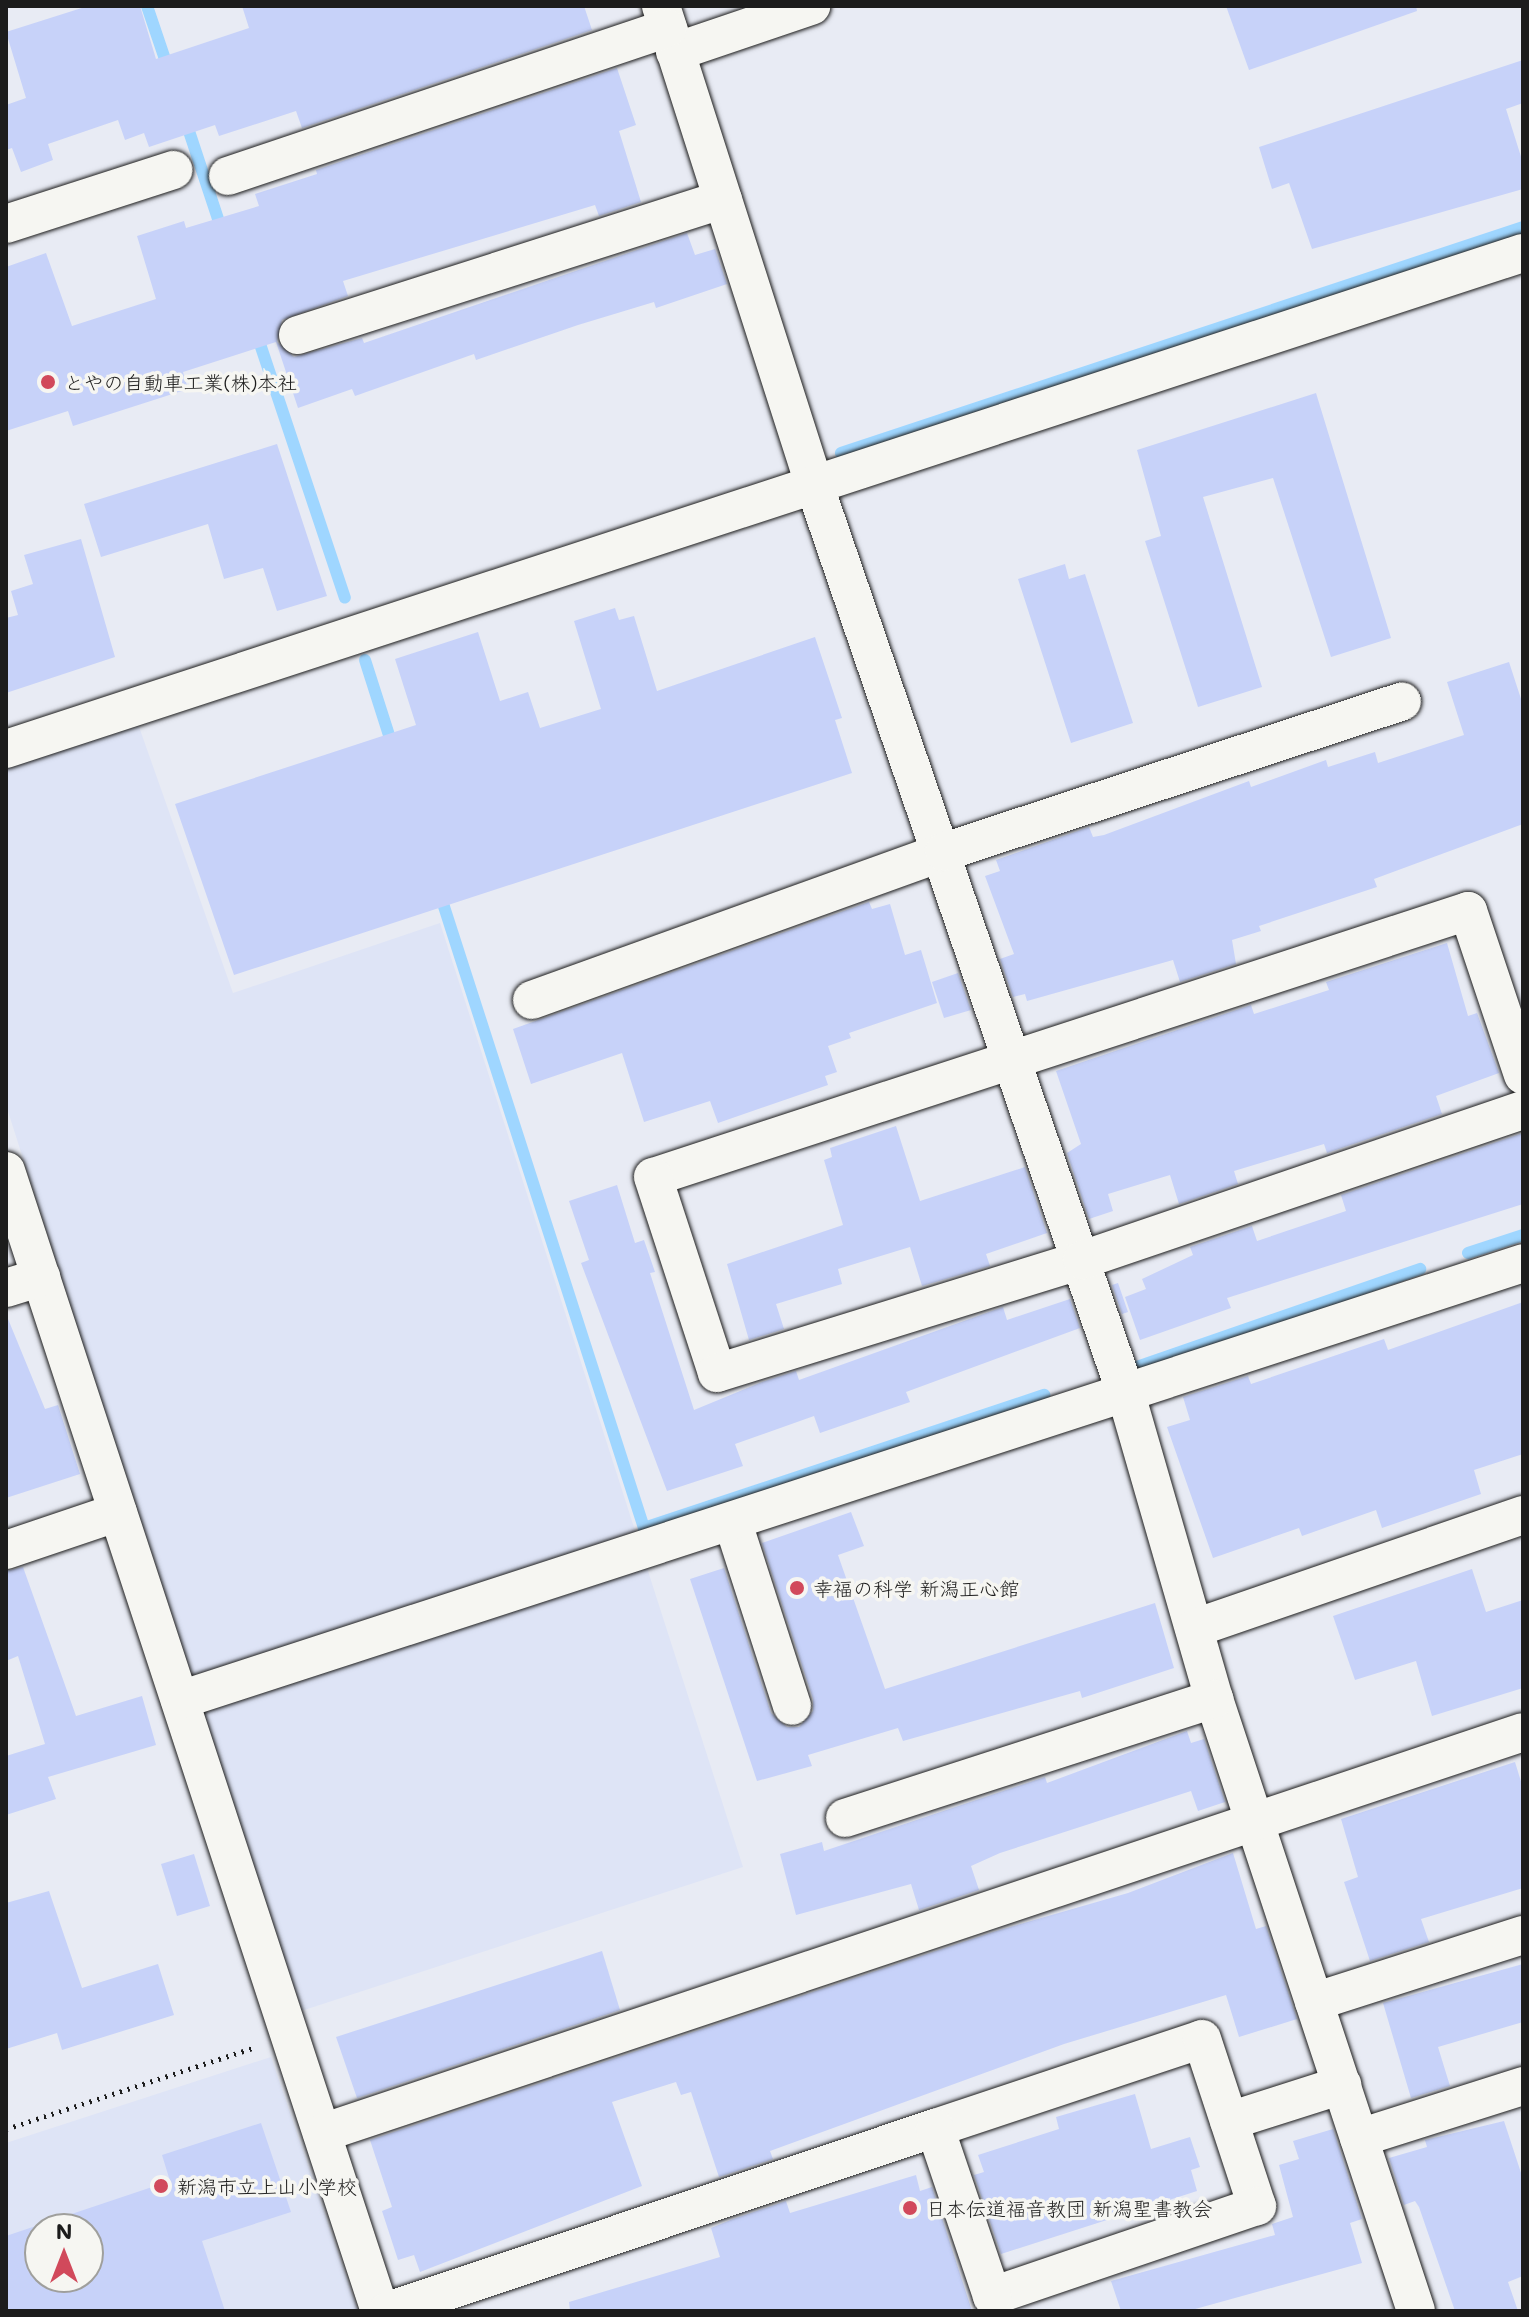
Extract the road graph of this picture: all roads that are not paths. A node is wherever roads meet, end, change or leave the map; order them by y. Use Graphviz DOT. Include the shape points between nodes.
graph roads {
  1 [pos="811,6"];
  2 [pos="668,29"];
  3 [pos="173,170"];
  4 [pos="228,176"];
  5 [pos="723,199"];
  6 [pos="6,224"];
  7 [pos="1523,253"];
  8 [pos="298,335"];
  9 [pos="815,487"];
  10 [pos="1402,701"];
  11 [pos="6,749"];
  12 [pos="944,852"];
  13 [pos="532,1000"];
  14 [pos="1515,1021"];
  15 [pos="1016,1062"];
  16 [pos="1523,1075"];
  17 [pos="1523,1110"];
  18 [pos="6,1171"];
  19 [pos="1082,1260"];
  20 [pos="1523,1263"];
  21 [pos="23,1282"];
  22 [pos="1126,1394"];
  23 [pos="118,1512"];
  24 [pos="1523,1515"];
  25 [pos="733,1523"];
  26 [pos="6,1550"];
  27 [pos="1195,1628"];
  28 [pos="1214,1699"];
  29 [pos="180,1700"];
  30 [pos="792,1706"];
  31 [pos="1523,1732"];
  32 [pos="845,1818"];
  33 [pos="1254,1820"];
  34 [pos="1523,1935"];
  35 [pos="1314,2002"];
  36 [pos="1342,2085"];
  37 [pos="1523,2086"];
  38 [pos="1229,2121"];
  39 [pos="935,2128"];
  40 [pos="322,2133"];
  41 [pos="1359,2138"];
  42 [pos="380,2311"];
  43 [pos="388,2311"];
  44 [pos="1416,2311"];
  1 -- 2 [label="street"];
  2 -- 4 [label="street"];
  2 -- 5 [label="street"];
  3 -- 6 [label="street"];
  5 -- 8 [label="street"];
  5 -- 9 [label="street"];
  7 -- 9 [label="street"];
  9 -- 11 [label="street"];
  9 -- 12 [label="street"];
  10 -- 12 [label="street"];
  12 -- 13 [label="street"];
  12 -- 15 [label="street"];
  14 -- 15 [label="street" via="1468,911"];
  14 -- 16 [label="street"];
  15 -- 19 [label="street"];
  15 -- 19 [label="street" via="653,1177 717,1373"];
  17 -- 19 [label="street"];
  18 -- 21 [label="street"];
  19 -- 22 [label="street"];
  20 -- 22 [label="street"];
  21 -- 23 [label="street"];
  22 -- 25 [label="street"];
  22 -- 27 [label="street"];
  23 -- 26 [label="street"];
  23 -- 29 [label="street"];
  24 -- 27 [label="street"];
  25 -- 29 [label="street"];
  25 -- 30 [label="street"];
  27 -- 28 [label="street"];
  28 -- 32 [label="street"];
  28 -- 33 [label="street"];
  29 -- 40 [label="street"];
  31 -- 33 [label="street"];
  33 -- 35 [label="street"];
  33 -- 40 [label="street"];
  34 -- 35 [label="street"];
  35 -- 36 [label="street"];
  36 -- 38 [label="street"];
  36 -- 41 [label="street"];
  37 -- 41 [label="street"];
  38 -- 39 [label="street" via="1202,2039"];
  38 -- 39 [label="street" via="1257,2206 992,2296"];
  39 -- 43 [label="street"];
  40 -- 42 [label="street"];
  41 -- 44 [label="street"];
}
